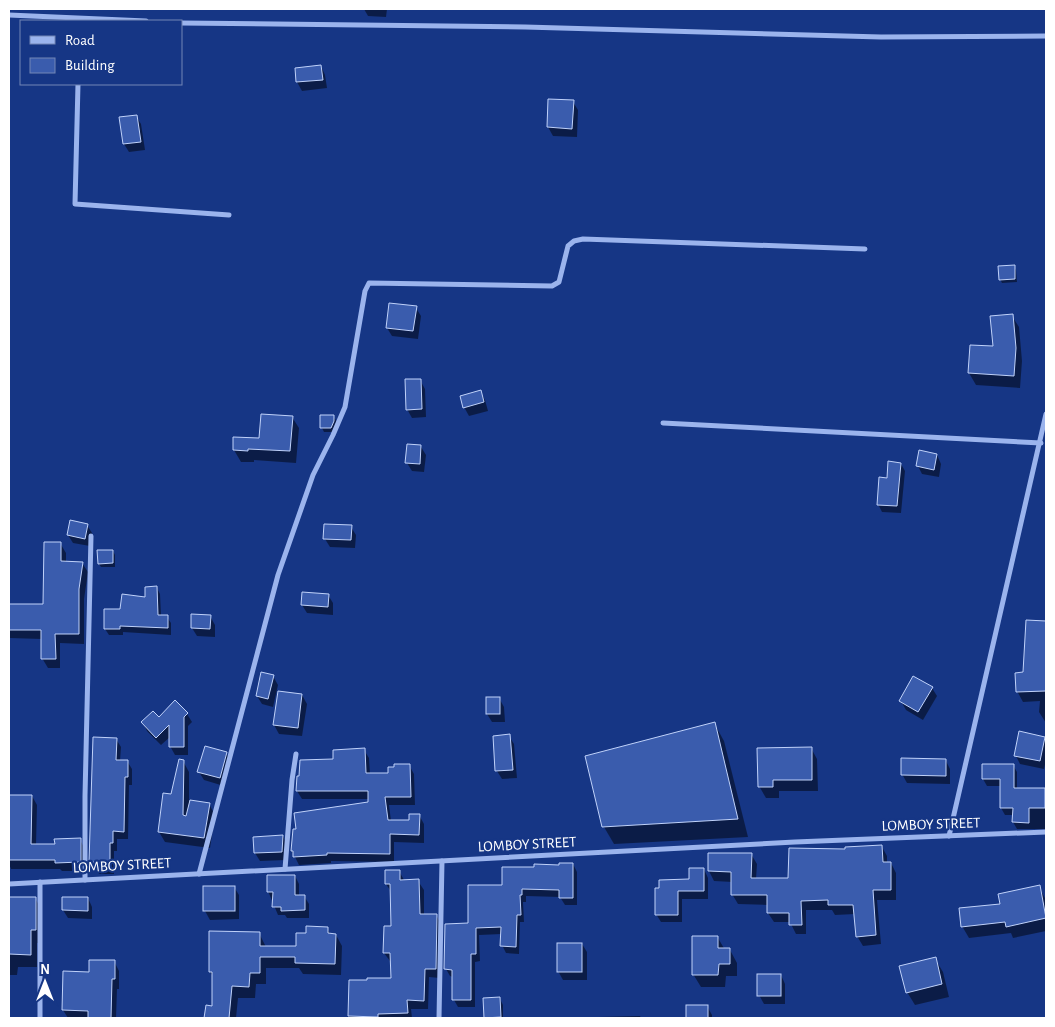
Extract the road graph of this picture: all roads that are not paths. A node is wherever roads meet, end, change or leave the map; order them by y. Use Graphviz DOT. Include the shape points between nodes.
graph roads {
  1 [pos="9,15"];
  2 [pos="79,20"];
  3 [pos="182,23"];
  4 [pos="1046,36"];
  5 [pos="78,85"];
  6 [pos="229,215"];
  7 [pos="865,249"];
  8 [pos="1046,414"];
  9 [pos="662,423"];
  10 [pos="1041,443"];
  11 [pos="91,536"];
  12 [pos="296,754"];
  13 [pos="1046,832"];
  14 [pos="949,836"];
  15 [pos="442,861"];
  16 [pos="285,869"];
  17 [pos="199,874"];
  18 [pos="85,880"];
  19 [pos="40,882"];
  20 [pos="9,884"];
  21 [pos="40,1018"];
  22 [pos="439,1018"];
  1 -- 2 [label="street"];
  3 -- 4 [label="street" via="525,27 881,37"];
  5 -- 6 [label="street" via="75,204"];
  7 -- 17 [label="street" via="584,239 574,240 568,246 558,282 552,286 369,284 364,291 345,407 313,475 278,575"];
  8 -- 10 [label="street"];
  9 -- 10 [label="street"];
  10 -- 14 [label="street"];
  11 -- 18 [label="street"];
  12 -- 16 [label="street"];
  13 -- 14 [label="street, LOMBOY STREET"];
  14 -- 15 [label="street, LOMBOY STREET"];
  15 -- 16 [label="street, LOMBOY STREET"];
  15 -- 22 [label="street"];
  16 -- 17 [label="street, LOMBOY STREET"];
  17 -- 18 [label="street, LOMBOY STREET"];
  18 -- 19 [label="street, LOMBOY STREET"];
  19 -- 20 [label="street, LOMBOY STREET"];
  19 -- 21 [label="street"];
}
